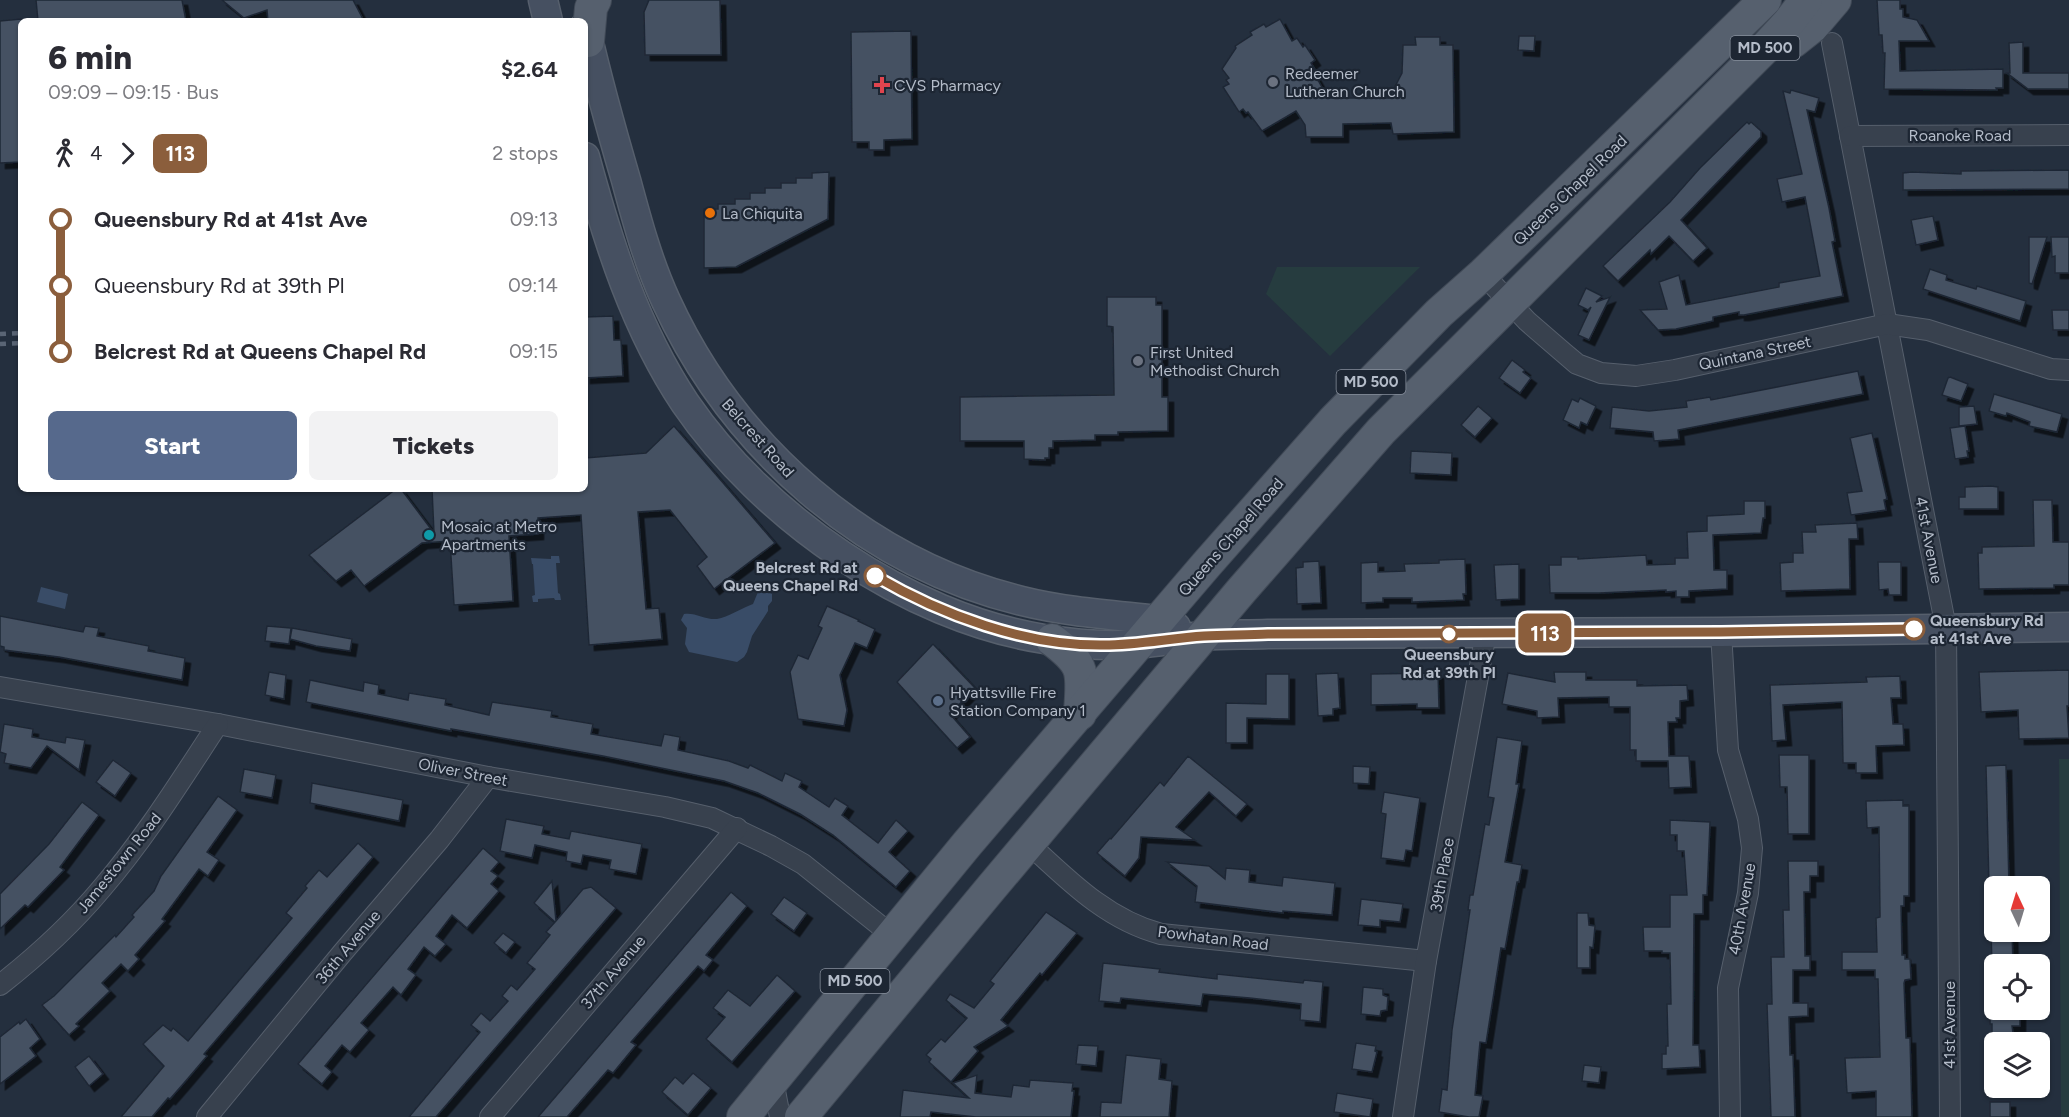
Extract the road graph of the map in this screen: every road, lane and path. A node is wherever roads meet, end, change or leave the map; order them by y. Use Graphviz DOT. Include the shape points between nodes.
graph roads {
  1 [pos="543,0"];
  2 [pos="579,0"];
  3 [pos="595,0"];
  4 [pos="1733,0"];
  5 [pos="1765,0"];
  6 [pos="1806,0"];
  7 [pos="1835,0"];
  8 [pos="547,18"];
  9 [pos="583,18"];
  10 [pos="588,21"];
  11 [pos="588,38"];
  12 [pos="1832,43"];
  13 [pos="1720,92"];
  14 [pos="2069,135"];
  15 [pos="1850,136"];
  16 [pos="1623,138"];
  17 [pos="588,168"];
  18 [pos="1483,274"];
  19 [pos="1511,304"];
  20 [pos="1887,324"];
  21 [pos="2063,370"];
  22 [pos="901,554"];
  23 [pos="926,602"];
  24 [pos="1158,620"];
  25 [pos="2069,627"];
  26 [pos="1946,628"];
  27 [pos="1721,632"];
  28 [pos="1486,633"];
  29 [pos="1204,636"];
  30 [pos="1052,640"];
  31 [pos="1137,644"];
  32 [pos="0,687"];
  33 [pos="1080,714"];
  34 [pos="218,724"];
  35 [pos="488,777"];
  36 [pos="737,828"];
  37 [pos="1028,843"];
  38 [pos="893,936"];
  39 [pos="1426,961"];
  40 [pos="0,985"];
  41 [pos="881,1019"];
  42 [pos="773,1080"];
  43 [pos="207,1117"];
  44 [pos="490,1117"];
  45 [pos="743,1117"];
  46 [pos="780,1117"];
  47 [pos="801,1117"];
  48 [pos="1402,1117"];
  49 [pos="1730,1117"];
  50 [pos="1950,1117"];
  1 -- 8 [label="main road"];
  2 -- 9 [label="main road, Belcrest Road"];
  3 -- 10 [label="main road"];
  4 -- 16 [label="main road" via="1720,31"];
  5 -- 16 [label="main road, Queens Chapel Road / MD 500"];
  6 -- 13 [label="main road, MD 500"];
  7 -- 13 [label="main road" via="1812,27"];
  11 -- 22 [label="main road, Belcrest Road" via="646,253 694,355 721,397 778,463 820,501"];
  12 -- 15 [label="street, 41st Avenue"];
  13 -- 19 [label="main road, MD 500"];
  14 -- 15 [label="street, Roanoke Road"];
  15 -- 20 [label="street, 41st Avenue"];
  16 -- 18 [label="main road, Queens Chapel Road / MD 500"];
  17 -- 23 [label="main road, Belcrest Road" via="613,255 629,294 669,376 715,443 772,500 825,544 852,563"];
  18 -- 19 [label="street, Quintana Street"];
  18 -- 24 [label="main road, Queens Chapel Road / MD 500" via="1431,320 1333,421"];
  19 -- 20 [label="street, Quintana Street" via="1577,364 1619,376 1675,370"];
  19 -- 29 [label="main road, MD 500" via="1382,431"];
  20 -- 21 [label="street, Quintana Street" via="1928,330"];
  20 -- 26 [label="street, 41st Avenue"];
  22 -- 23 [label="main road" via="923,578"];
  22 -- 24 [label="main road, Belcrest Road" via="962,583 1023,602"];
  23 -- 30 [label="main road, Belcrest Road" via="964,619"];
  24 -- 29 [label="main road, Belcrest Road"];
  24 -- 31 [label="main road, Queens Chapel Road / MD 500"];
  25 -- 26 [label="main road, Belcrest Road"];
  26 -- 27 [label="main road, Belcrest Road"];
  26 -- 50 [label="street, 41st Avenue"];
  27 -- 28 [label="main road, Belcrest Road"];
  27 -- 49 [label="street, 40th Avenue" via="1728,750 1748,819 1752,848 1748,893 1728,988"];
  28 -- 29 [label="main road, Belcrest Road"];
  28 -- 39 [label="street, 39th Place"];
  29 -- 31 [label="main road, Belcrest Road"];
  29 -- 37 [label="main road, MD 500"];
  30 -- 31 [label="main road, Belcrest Road"];
  30 -- 33 [label="main road" via="1078,664"];
  31 -- 33 [label="main road, Queens Chapel Road / MD 500"];
  32 -- 34 [label="street, Oliver Street"];
  33 -- 38 [label="main road, Queens Chapel Road / MD 500"];
  34 -- 35 [label="street, Oliver Street"];
  34 -- 40 [label="street, Jamestown Road" via="166,804 102,888 64,929"];
  35 -- 36 [label="street, Oliver Street" via="690,812"];
  35 -- 43 [label="street, 36th Avenue"];
  36 -- 38 [label="street, Oliver Street" via="803,864"];
  36 -- 44 [label="street, 37th Avenue"];
  37 -- 39 [label="street, Powhatan Road" via="1100,907 1146,930"];
  37 -- 41 [label="main road, MD 500"];
  38 -- 41 [label="main road" via="901,944 902,956 882,995"];
  38 -- 42 [label="main road, Queens Chapel Road / MD 500"];
  39 -- 48 [label="street, 39th Place"];
  41 -- 47 [label="main road, MD 500"];
  42 -- 45 [label="main road, Queens Chapel Road / MD 500"];
  42 -- 46 [label="street"];
}
